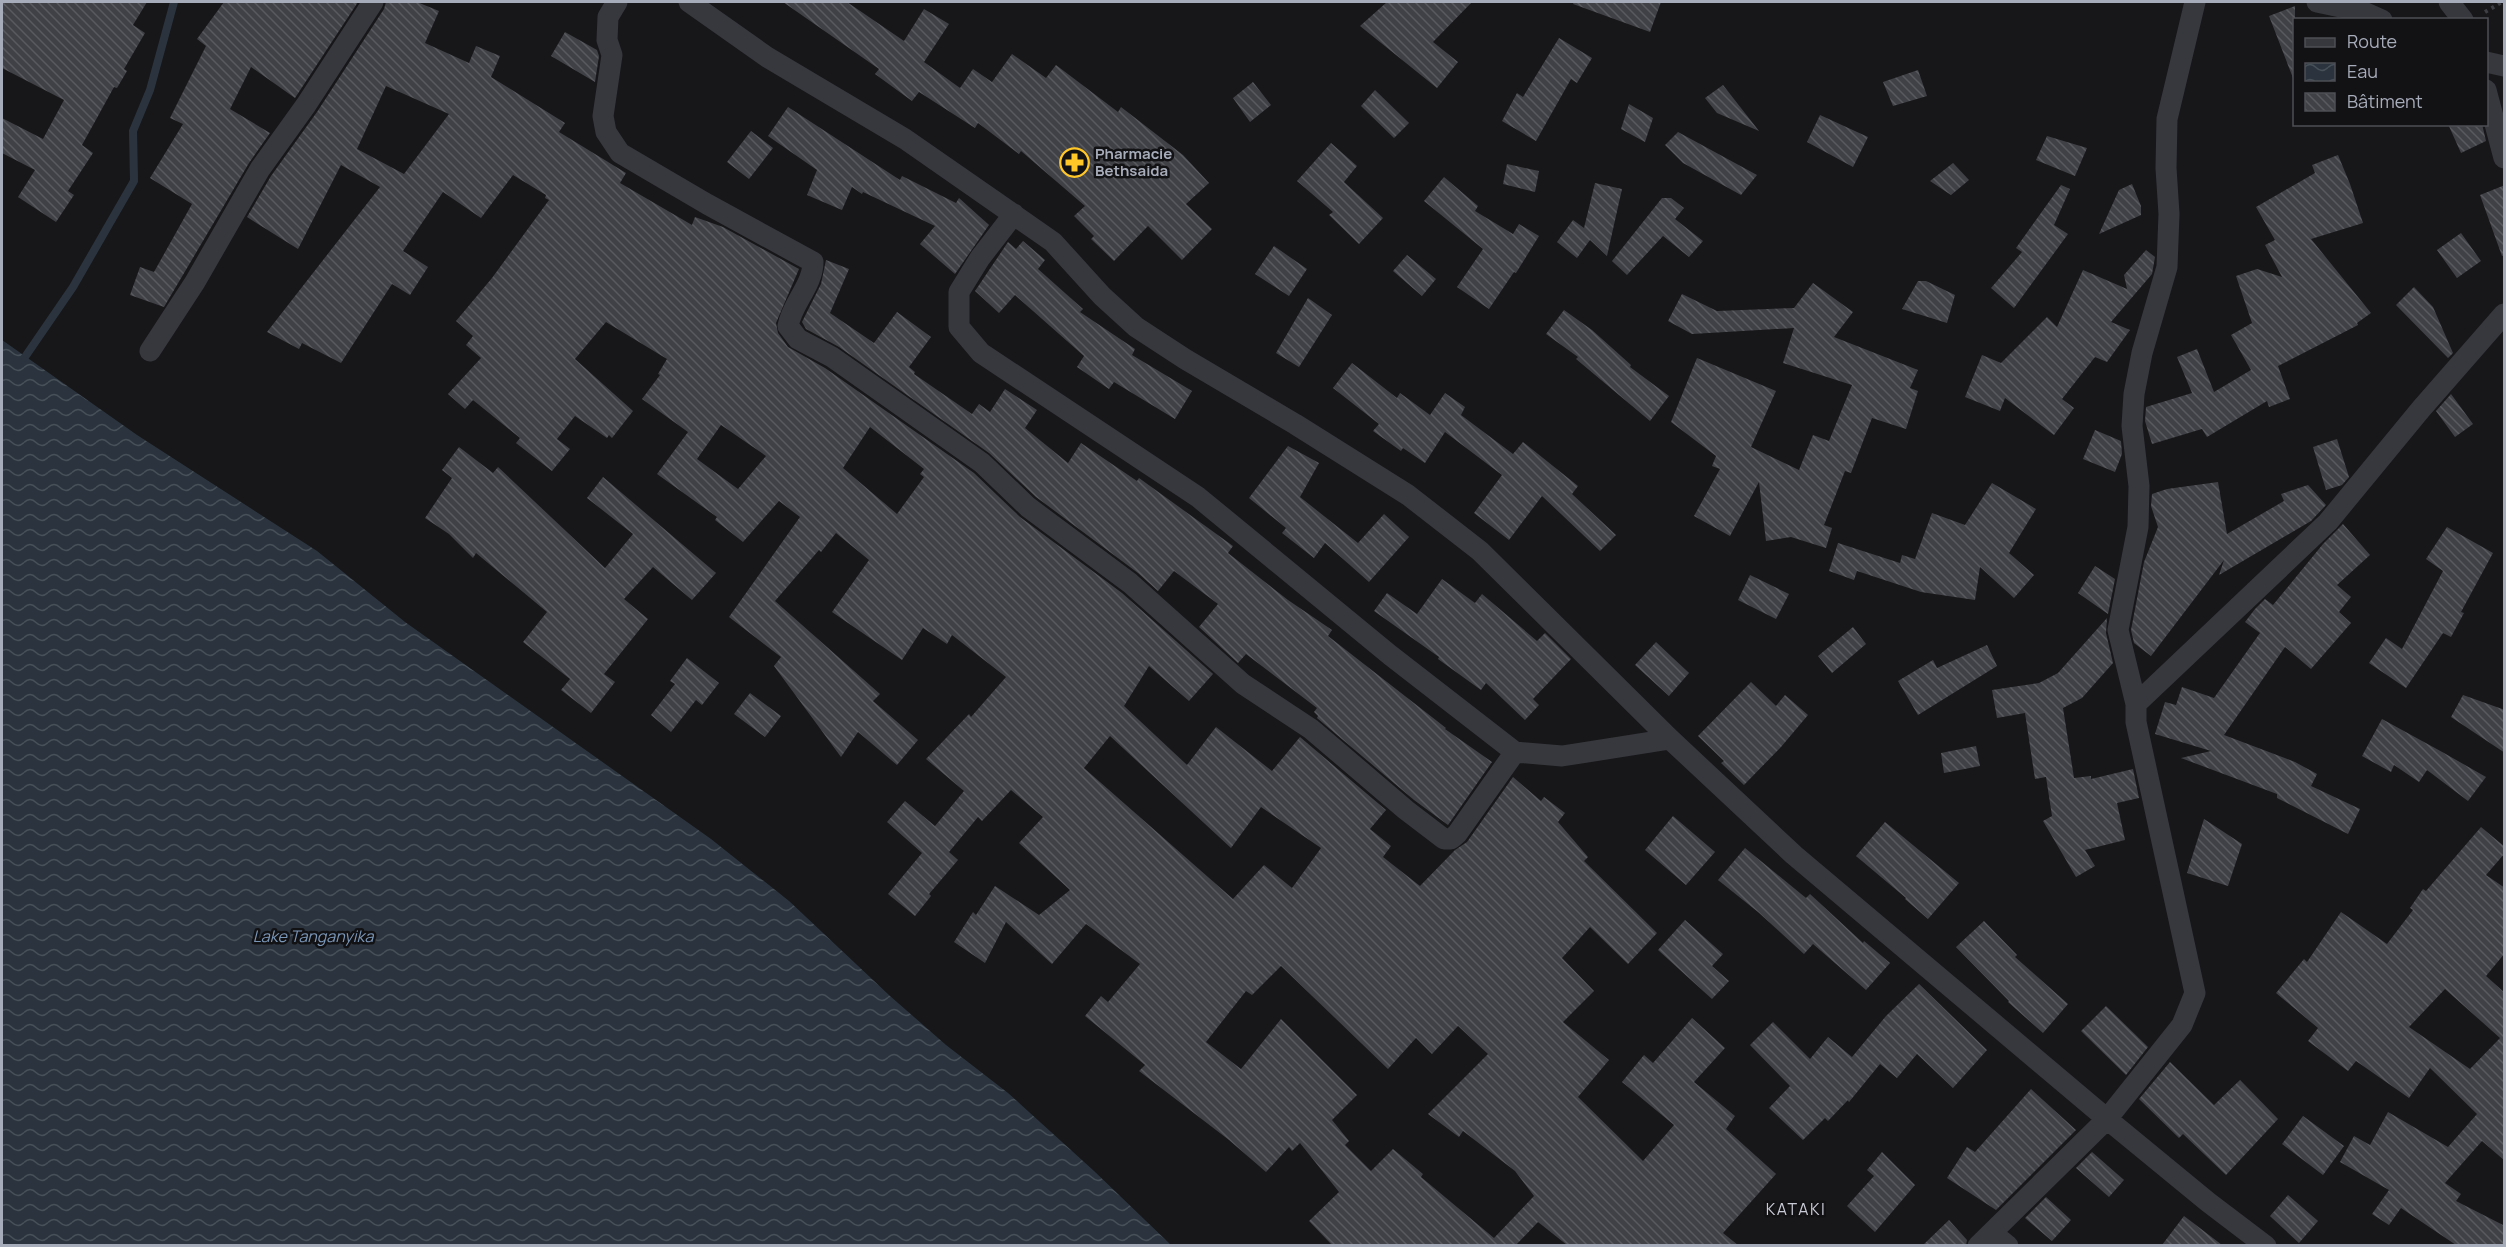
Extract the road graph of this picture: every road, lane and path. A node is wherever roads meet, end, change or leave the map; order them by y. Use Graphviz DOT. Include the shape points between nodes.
graph roads {
  1 [pos="373,2"];
  2 [pos="618,2"];
  3 [pos="689,2"];
  4 [pos="2195,2"];
  5 [pos="2317,2"];
  6 [pos="2449,2"];
  7 [pos="2502,2"];
  8 [pos="2484,14"];
  9 [pos="2378,18"];
  10 [pos="2461,18"];
  11 [pos="2488,62"];
  12 [pos="2505,66"];
  13 [pos="2488,94"];
  14 [pos="2505,158"];
  15 [pos="1014,214"];
  16 [pos="2505,314"];
  17 [pos="150,351"];
  18 [pos="2136,704"];
  19 [pos="1670,739"];
  20 [pos="1515,752"];
  21 [pos="2107,1119"];
  22 [pos="1993,1241"];
  23 [pos="2266,1245"];
  1 -- 17 [label="street" via="261,169"];
  2 -- 20 [label="street" via="608,17 607,40 612,55 603,116 606,132 620,153 813,262 813,272 790,313 788,326 798,339 832,357 982,463 1028,507 1130,583 1243,684 1311,729 1444,838 1451,839 1457,834"];
  3 -- 15 [label="street" via="767,57 905,139"];
  4 -- 18 [label="street" via="2167,119 2167,267 2134,394 2138,527 2118,630"];
  5 -- 9 [label="street"];
  6 -- 10 [label="street"];
  7 -- 8 [label="path"];
  11 -- 12 [label="street"];
  13 -- 14 [label="street"];
  15 -- 19 [label="street" via="1053,242 1101,296 1136,327 1408,495 1480,551"];
  15 -- 20 [label="street" via="959,292 960,327 981,353 1198,497"];
  16 -- 18 [label="street" via="2421,408 2328,522"];
  18 -- 21 [label="street" via="2136,722 2195,993 2182,1025"];
  19 -- 20 [label="street" via="1562,756"];
  19 -- 21 [label="street" via="1794,855"];
  21 -- 22 [label="street"];
  21 -- 23 [label="street" via="2208,1203"];
}
